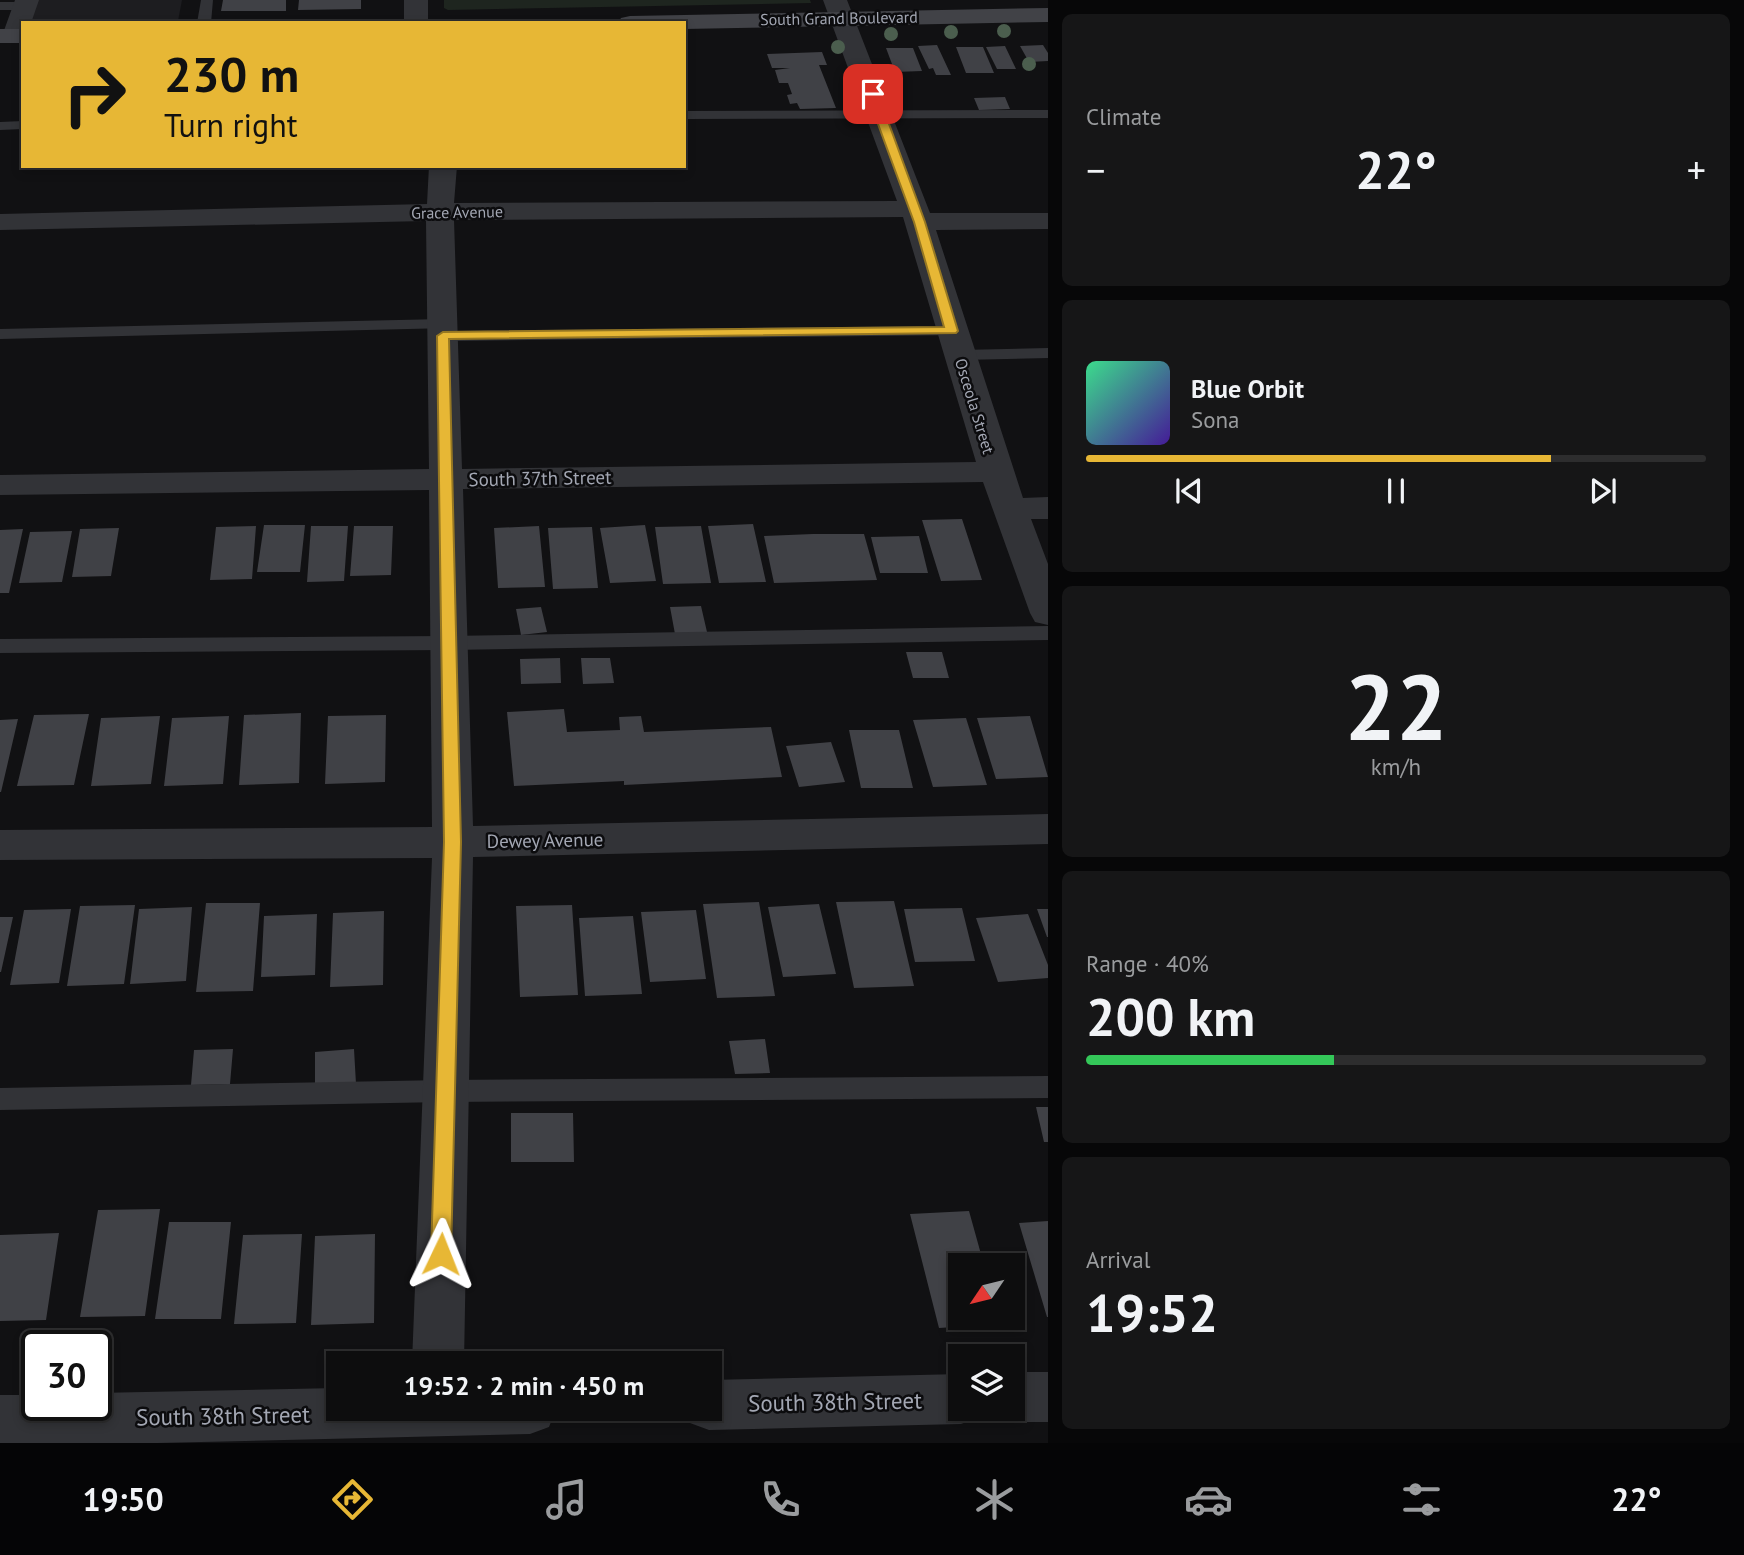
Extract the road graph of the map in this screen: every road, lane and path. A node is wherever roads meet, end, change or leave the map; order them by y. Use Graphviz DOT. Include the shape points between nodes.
graph roads {
  1 [pos="208,0"];
  2 [pos="416,0"];
  3 [pos="26,3"];
  4 [pos="0,6"];
  5 [pos="838,9"];
  6 [pos="1048,15"];
  7 [pos="204,21"];
  8 [pos="416,21"];
  9 [pos="660,21"];
  10 [pos="12,36"];
  11 [pos="880,114"];
  12 [pos="1048,114"];
  13 [pos="686,115"];
  14 [pos="21,125"];
  15 [pos="0,126"];
  16 [pos="443,168"];
  17 [pos="440,212"];
  18 [pos="916,216"];
  19 [pos="1048,221"];
  20 [pos="0,222"];
  21 [pos="443,330"];
  22 [pos="0,334"];
  23 [pos="956,343"];
  24 [pos="1048,353"];
  25 [pos="996,472"];
  26 [pos="447,479"];
  27 [pos="0,485"];
  28 [pos="1048,508"];
  29 [pos="1011,509"];
  30 [pos="1048,613"];
  31 [pos="1048,633"];
  32 [pos="449,643"];
  33 [pos="0,646"];
  34 [pos="1048,830"];
  35 [pos="453,842"];
  36 [pos="0,845"];
  37 [pos="1048,1087"];
  38 [pos="446,1091"];
  39 [pos="0,1099"];
  40 [pos="439,1351"];
  41 [pos="1025,1397"];
  42 [pos="1048,1397"];
  43 [pos="948,1399"];
  44 [pos="722,1405"];
  45 [pos="326,1411"];
  46 [pos="0,1421"];
  1 -- 7 [label="lane"];
  2 -- 8 [label="street"];
  3 -- 4 [label="lane"];
  3 -- 10 [label="street"];
  5 -- 6 [label="main road, South Grand Boulevard"];
  5 -- 9 [label="main road, South Grand Boulevard"];
  5 -- 11 [label="street, Osceola Street"];
  11 -- 12 [label="lane"];
  11 -- 13 [label="lane"];
  11 -- 18 [label="street, Osceola Street"];
  14 -- 15 [label="lane"];
  16 -- 17 [label="street"];
  17 -- 18 [label="street, Grace Avenue"];
  17 -- 20 [label="street, Grace Avenue"];
  17 -- 21 [label="street"];
  18 -- 19 [label="street, Grace Avenue"];
  18 -- 23 [label="street, Osceola Street"];
  21 -- 22 [label="lane"];
  21 -- 23 [label="lane"];
  21 -- 26 [label="street"];
  23 -- 24 [label="lane"];
  23 -- 25 [label="street, Osceola Street"];
  25 -- 26 [label="street, South 37th Street"];
  25 -- 29 [label="street, Osceola Street"];
  26 -- 27 [label="street, South 37th Street"];
  26 -- 32 [label="street"];
  28 -- 29 [label="street"];
  29 -- 30 [label="street, Osceola Street"];
  31 -- 32 [label="lane"];
  32 -- 33 [label="lane"];
  32 -- 35 [label="street"];
  34 -- 35 [label="street, Dewey Avenue"];
  35 -- 36 [label="street, Dewey Avenue"];
  35 -- 38 [label="street"];
  37 -- 38 [label="lane"];
  38 -- 39 [label="lane"];
  38 -- 40 [label="street"];
  41 -- 42 [label="street"];
  43 -- 44 [label="street, South 38th Street"];
  45 -- 46 [label="street, South 38th Street"];
}
